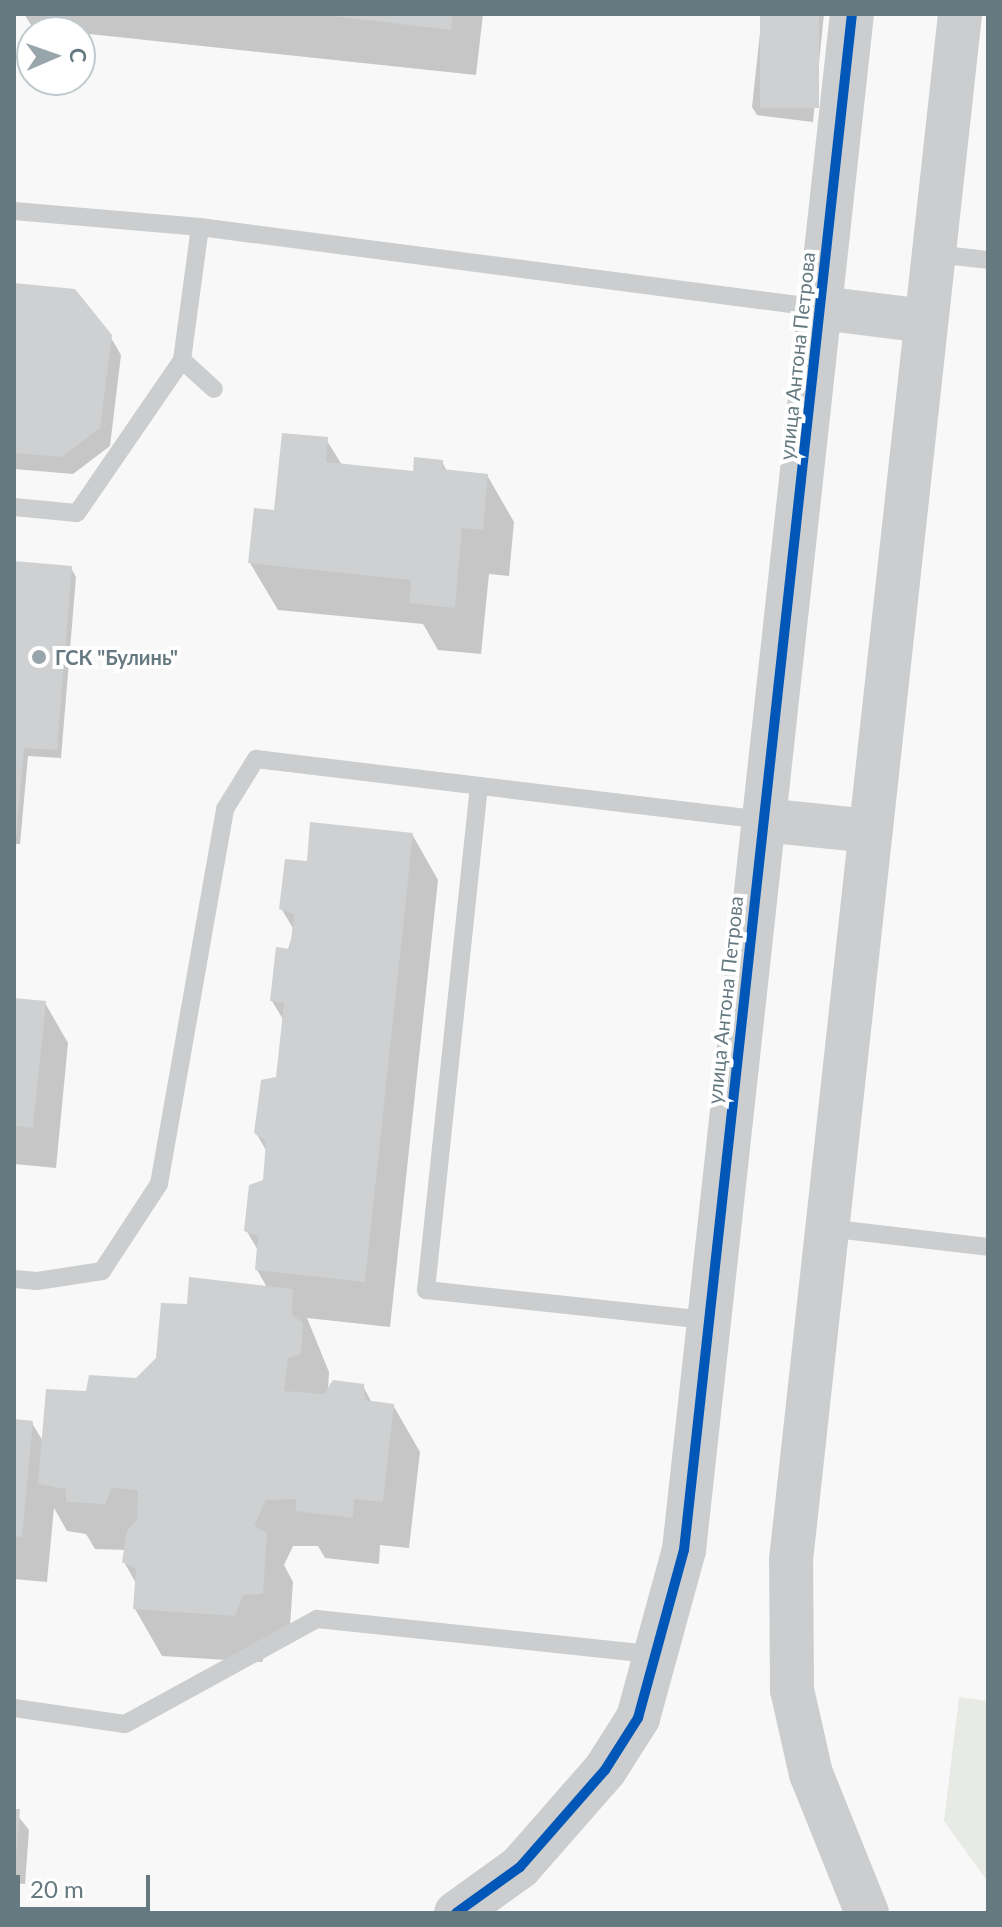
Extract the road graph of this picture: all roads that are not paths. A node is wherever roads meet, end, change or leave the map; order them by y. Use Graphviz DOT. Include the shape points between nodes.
graph roads {
  1 [pos="852,14"];
  2 [pos="960,14"];
  3 [pos="14,211"];
  4 [pos="200,227"];
  5 [pos="934,254"];
  6 [pos="988,260"];
  7 [pos="821,308"];
  8 [pos="926,321"];
  9 [pos="182,360"];
  10 [pos="214,389"];
  11 [pos="14,507"];
  12 [pos="479,786"];
  13 [pos="763,820"];
  14 [pos="870,831"];
  15 [pos="827,1228"];
  16 [pos="988,1247"];
  17 [pos="14,1279"];
  18 [pos="708,1320"];
  19 [pos="657,1655"];
  20 [pos="14,1708"];
  21 [pos="456,1913"];
  22 [pos="867,1913"];
  1 -- 7 [label="street, улица Антона Петрова"];
  2 -- 5 [label="street"];
  3 -- 4 [label="lane"];
  4 -- 7 [label="lane"];
  4 -- 9 [label="lane"];
  5 -- 6 [label="lane"];
  5 -- 8 [label="street"];
  7 -- 8 [label="street"];
  7 -- 13 [label="street, улица Антона Петрова"];
  8 -- 14 [label="street"];
  9 -- 10 [label="lane"];
  9 -- 11 [label="lane" via="77,513"];
  12 -- 13 [label="lane"];
  12 -- 17 [label="lane" via="256,759 225,809 159,1184 102,1271 37,1281"];
  12 -- 18 [label="lane" via="426,1290"];
  13 -- 14 [label="street"];
  13 -- 18 [label="street, улица Антона Петрова"];
  14 -- 15 [label="street"];
  15 -- 16 [label="lane"];
  15 -- 22 [label="street" via="791,1560 792,1690 811,1774"];
  18 -- 19 [label="street, улица Антона Петрова" via="684,1550"];
  19 -- 20 [label="lane" via="317,1619 125,1724"];
  19 -- 21 [label="street, улица Антона Петрова" via="638,1718 605,1770 520,1867"];
}
